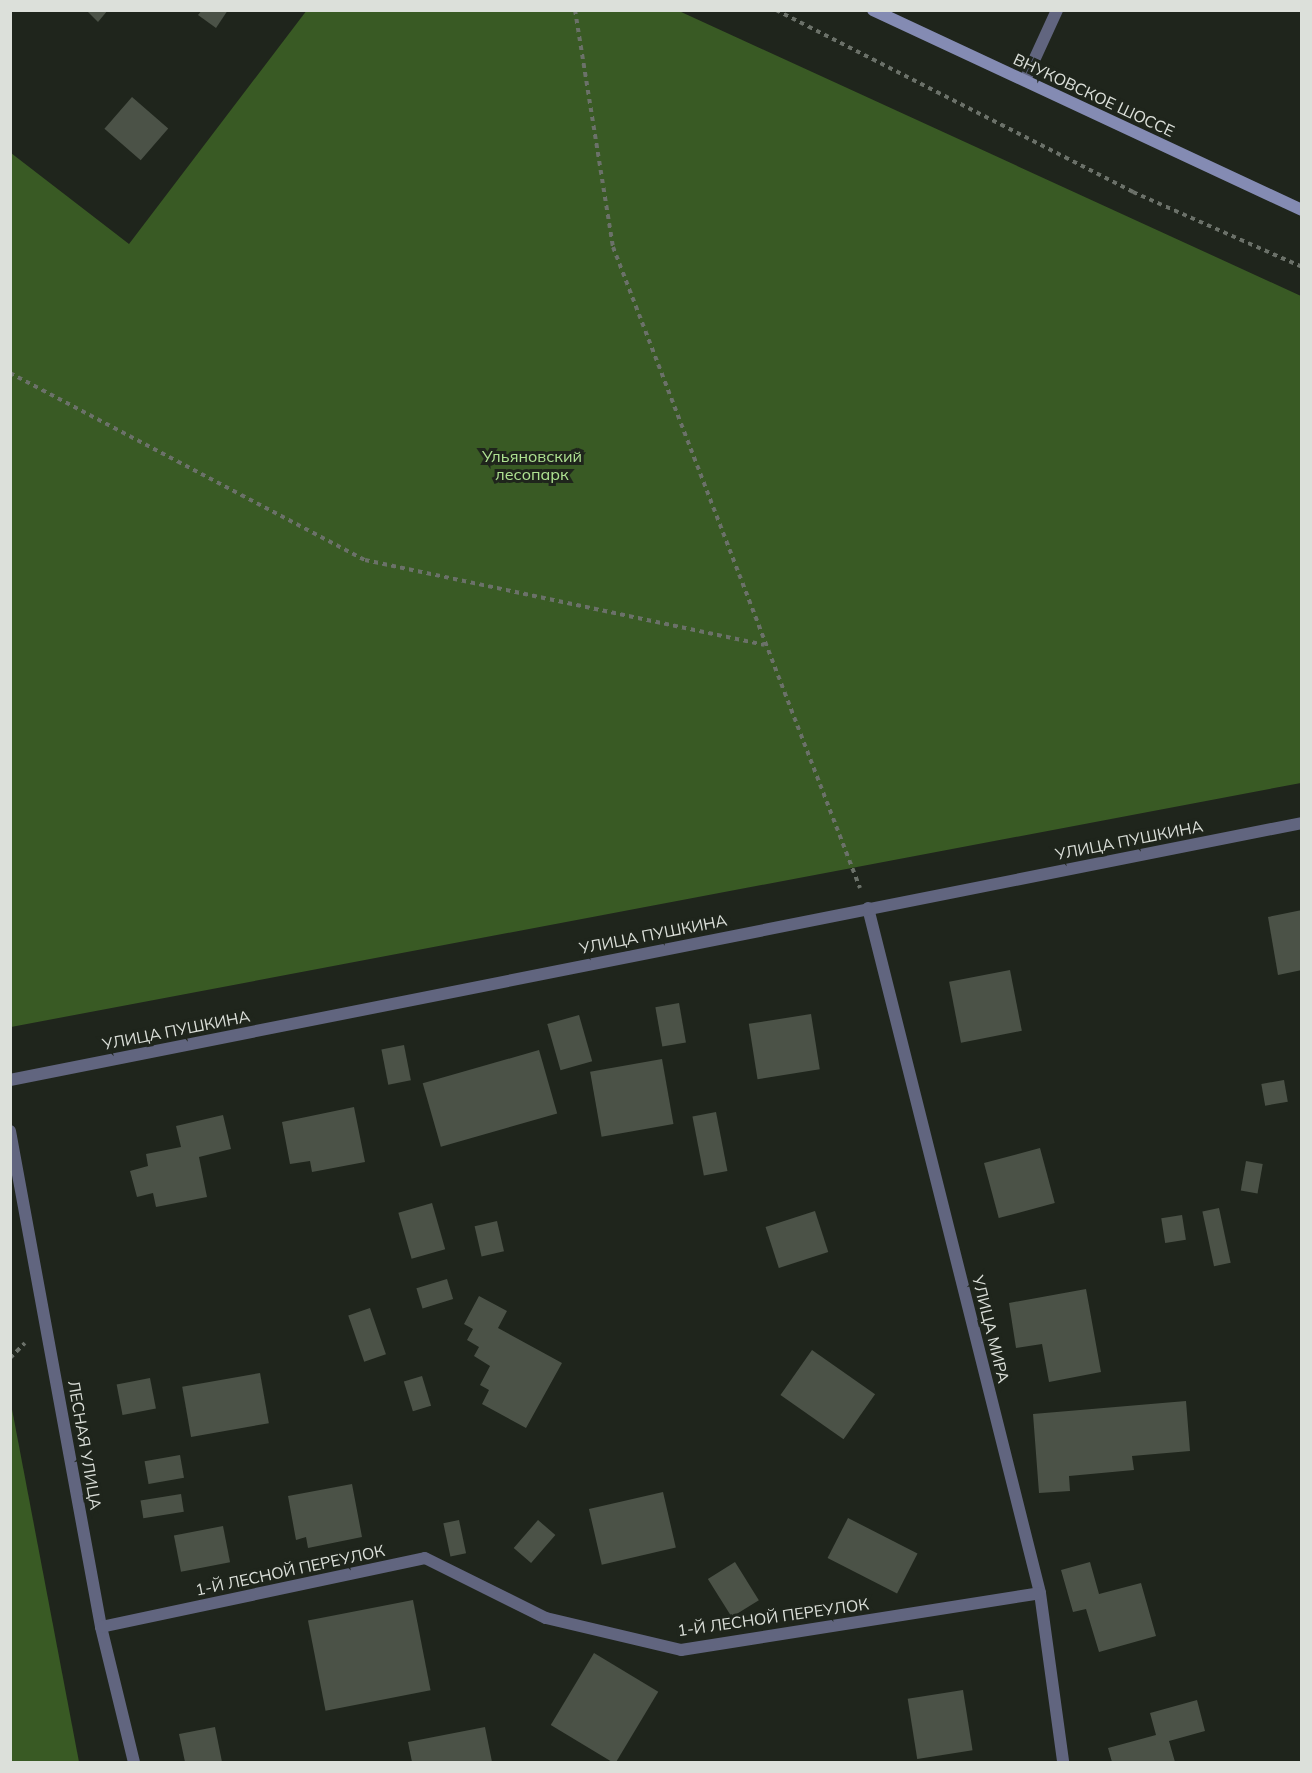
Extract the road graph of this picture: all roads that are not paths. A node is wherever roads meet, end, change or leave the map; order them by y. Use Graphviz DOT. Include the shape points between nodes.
graph roads {
  1 [pos="873,10"];
  2 [pos="1057,10"];
  3 [pos="1025,80"];
  4 [pos="1302,210"];
  5 [pos="1302,823"];
  6 [pos="868,908"];
  7 [pos="10,1080"];
  8 [pos="10,1131"];
  9 [pos="1040,1593"];
  10 [pos="101,1627"];
  11 [pos="134,1762"];
  12 [pos="1063,1762"];
  1 -- 3 [label="main road, ВНУКОВСКОЕ ШОССЕ"];
  2 -- 3 [label="street"];
  3 -- 4 [label="main road, ВНУКОВСКОЕ ШОССЕ"];
  5 -- 6 [label="street, УЛИЦА ПУШКИНА"];
  6 -- 7 [label="street, УЛИЦА ПУШКИНА"];
  6 -- 9 [label="street, УЛИЦА МИРА"];
  8 -- 10 [label="street, ЛЕСНАЯ УЛИЦА"];
  9 -- 10 [label="street, 1-Й ЛЕСНОЙ ПЕРЕУЛОК" via="681,1650 546,1618 425,1558"];
  9 -- 12 [label="street, УЛИЦА МИРА"];
  10 -- 11 [label="street, ЛЕСНАЯ УЛИЦА"];
}
